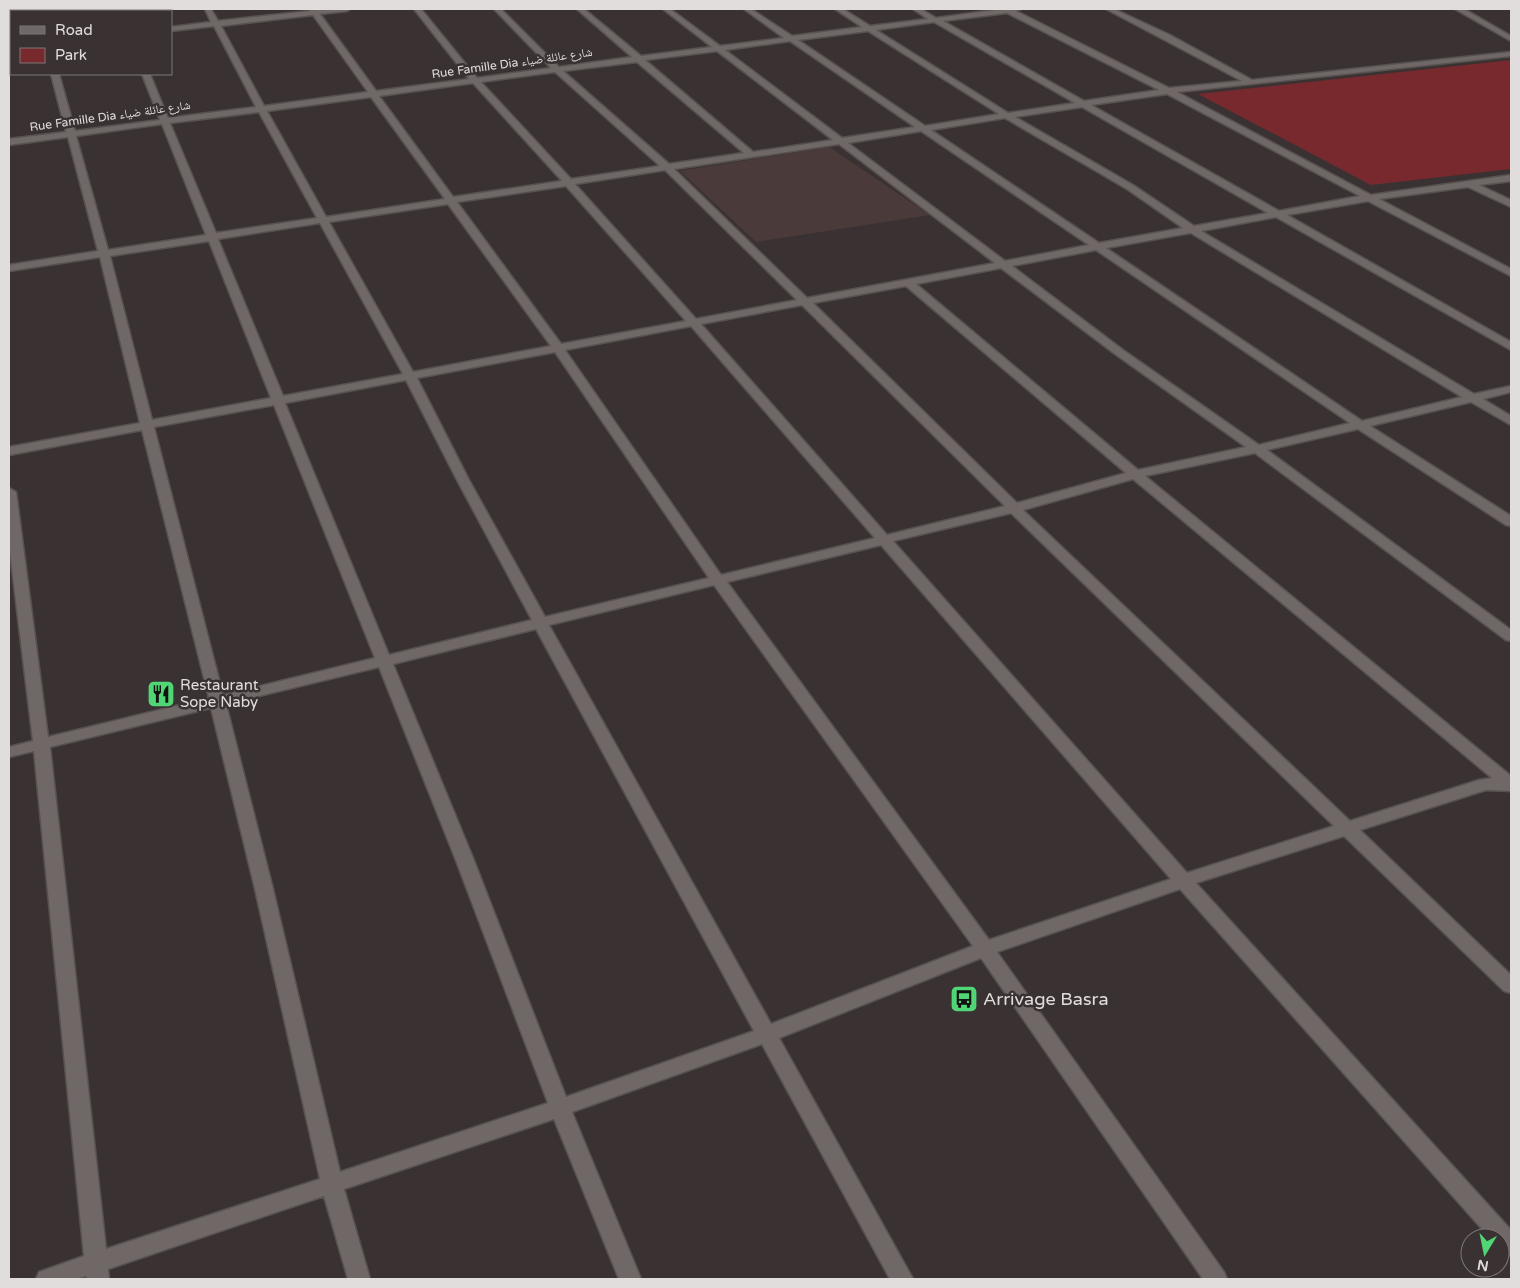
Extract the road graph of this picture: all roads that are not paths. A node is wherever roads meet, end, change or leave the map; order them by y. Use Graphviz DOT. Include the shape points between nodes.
graph roads {
  1 [pos="208,9"];
  2 [pos="347,9"];
  3 [pos="416,9"];
  4 [pos="497,9"];
  5 [pos="580,9"];
  6 [pos="666,9"];
  7 [pos="748,9"];
  8 [pos="838,9"];
  9 [pos="916,9"];
  10 [pos="1018,9"];
  11 [pos="1108,9"];
  12 [pos="1459,9"];
  13 [pos="1005,10"];
  14 [pos="313,11"];
  15 [pos="935,20"];
  16 [pos="216,24"];
  17 [pos="871,28"];
  18 [pos="172,29"];
  19 [pos="791,39"];
  20 [pos="1511,39"];
  21 [pos="718,48"];
  22 [pos="1511,54"];
  23 [pos="637,58"];
  24 [pos="556,69"];
  25 [pos="55,75"];
  26 [pos="146,75"];
  27 [pos="474,80"];
  28 [pos="1250,82"];
  29 [pos="1168,91"];
  30 [pos="372,94"];
  31 [pos="1085,104"];
  32 [pos="261,108"];
  33 [pos="1007,116"];
  34 [pos="166,121"];
  35 [pos="924,129"];
  36 [pos="72,134"];
  37 [pos="840,141"];
  38 [pos="9,142"];
  39 [pos="752,155"];
  40 [pos="667,167"];
  41 [pos="1511,178"];
  42 [pos="569,183"];
  43 [pos="1469,184"];
  44 [pos="1368,198"];
  45 [pos="451,202"];
  46 [pos="1511,204"];
  47 [pos="1279,214"];
  48 [pos="323,221"];
  49 [pos="1194,230"];
  50 [pos="214,237"];
  51 [pos="1096,247"];
  52 [pos="104,254"];
  53 [pos="1005,264"];
  54 [pos="9,268"];
  55 [pos="1511,273"];
  56 [pos="909,283"];
  57 [pos="805,302"];
  58 [pos="694,323"];
  59 [pos="1511,347"];
  60 [pos="558,348"];
  61 [pos="410,376"];
  62 [pos="1511,390"];
  63 [pos="1475,399"];
  64 [pos="278,400"];
  65 [pos="1511,421"];
  66 [pos="147,425"];
  67 [pos="1360,425"];
  68 [pos="1257,449"];
  69 [pos="9,451"];
  70 [pos="1136,474"];
  71 [pos="9,492"];
  72 [pos="1014,508"];
  73 [pos="1511,522"];
  74 [pos="884,540"];
  75 [pos="718,580"];
  76 [pos="541,622"];
  77 [pos="1511,637"];
  78 [pos="384,661"];
  79 [pos="217,701"];
  80 [pos="41,744"];
  81 [pos="9,752"];
  82 [pos="1511,784"];
  83 [pos="1346,828"];
  84 [pos="1183,881"];
  85 [pos="985,949"];
  86 [pos="1511,986"];
  87 [pos="768,1034"];
  88 [pos="560,1108"];
  89 [pos="332,1185"];
  90 [pos="1511,1246"];
  91 [pos="97,1270"];
  92 [pos="47,1279"];
  93 [pos="359,1279"];
  94 [pos="630,1279"];
  95 [pos="902,1279"];
  96 [pos="1216,1279"];
  1 -- 16 [label="street"];
  2 -- 14 [label="street"];
  3 -- 27 [label="street"];
  4 -- 24 [label="street"];
  5 -- 23 [label="street"];
  6 -- 21 [label="street"];
  7 -- 19 [label="street"];
  8 -- 17 [label="street"];
  9 -- 15 [label="street"];
  10 -- 13 [label="street, Rue Famille Dia شارع عائلة ضياء"];
  11 -- 28 [label="street"];
  12 -- 20 [label="street"];
  13 -- 15 [label="street, Rue Famille Dia شارع عائلة ضياء"];
  13 -- 29 [label="street"];
  14 -- 16 [label="street"];
  14 -- 30 [label="street"];
  15 -- 17 [label="street, Rue Famille Dia شارع عائلة ضياء"];
  15 -- 31 [label="street"];
  16 -- 18 [label="street"];
  16 -- 32 [label="street"];
  17 -- 19 [label="street, Rue Famille Dia شارع عائلة ضياء"];
  17 -- 33 [label="street"];
  19 -- 21 [label="street, Rue Famille Dia شارع عائلة ضياء"];
  19 -- 35 [label="street"];
  21 -- 23 [label="street, Rue Famille Dia شارع عائلة ضياء"];
  21 -- 37 [label="street"];
  22 -- 28 [label="street"];
  23 -- 24 [label="street, Rue Famille Dia شارع عائلة ضياء"];
  23 -- 39 [label="street"];
  24 -- 27 [label="street, Rue Famille Dia شارع عائلة ضياء"];
  24 -- 40 [label="street"];
  25 -- 36 [label="street"];
  26 -- 34 [label="street"];
  27 -- 30 [label="street, Rue Famille Dia شارع عائلة ضياء"];
  27 -- 42 [label="street"];
  28 -- 29 [label="street"];
  29 -- 31 [label="street"];
  29 -- 44 [label="street"];
  30 -- 32 [label="street, Rue Famille Dia شارع عائلة ضياء"];
  30 -- 45 [label="street"];
  31 -- 33 [label="street"];
  31 -- 47 [label="street"];
  32 -- 34 [label="street, Rue Famille Dia شارع عائلة ضياء"];
  32 -- 48 [label="street"];
  33 -- 35 [label="street"];
  33 -- 49 [label="street" via="1130,187"];
  34 -- 36 [label="street, Rue Famille Dia شارع عائلة ضياء"];
  34 -- 50 [label="street"];
  35 -- 37 [label="street"];
  35 -- 51 [label="street"];
  36 -- 38 [label="street, Rue Famille Dia شارع عائلة ضياء"];
  36 -- 52 [label="street"];
  37 -- 39 [label="street"];
  37 -- 53 [label="street"];
  39 -- 40 [label="street"];
  40 -- 42 [label="street"];
  40 -- 57 [label="street"];
  41 -- 43 [label="street"];
  42 -- 45 [label="street"];
  42 -- 58 [label="street"];
  43 -- 44 [label="street"];
  43 -- 46 [label="street"];
  44 -- 47 [label="street"];
  44 -- 55 [label="street"];
  45 -- 48 [label="street"];
  45 -- 60 [label="street"];
  47 -- 49 [label="street"];
  47 -- 59 [label="street"];
  48 -- 50 [label="street"];
  48 -- 61 [label="street"];
  49 -- 51 [label="street"];
  49 -- 63 [label="street"];
  50 -- 52 [label="street"];
  50 -- 64 [label="street"];
  51 -- 53 [label="street"];
  51 -- 67 [label="street"];
  52 -- 54 [label="street"];
  52 -- 66 [label="street"];
  53 -- 56 [label="street"];
  53 -- 68 [label="street" via="1119,352"];
  56 -- 57 [label="street"];
  56 -- 70 [label="street"];
  57 -- 58 [label="street"];
  57 -- 72 [label="street"];
  58 -- 60 [label="street"];
  58 -- 74 [label="street"];
  60 -- 61 [label="street"];
  60 -- 75 [label="street"];
  61 -- 64 [label="street"];
  61 -- 76 [label="street"];
  62 -- 63 [label="street"];
  63 -- 65 [label="street"];
  63 -- 67 [label="street"];
  64 -- 66 [label="street"];
  64 -- 78 [label="street"];
  66 -- 69 [label="street"];
  66 -- 79 [label="street"];
  67 -- 68 [label="street"];
  67 -- 73 [label="street"];
  68 -- 70 [label="street"];
  68 -- 77 [label="street"];
  70 -- 72 [label="street"];
  70 -- 82 [label="street"];
  71 -- 80 [label="street"];
  72 -- 74 [label="street"];
  72 -- 83 [label="street"];
  74 -- 75 [label="street"];
  74 -- 84 [label="street"];
  75 -- 76 [label="street"];
  75 -- 85 [label="street"];
  76 -- 78 [label="street"];
  76 -- 87 [label="street"];
  78 -- 79 [label="street"];
  78 -- 88 [label="street"];
  79 -- 80 [label="street"];
  79 -- 89 [label="street"];
  80 -- 81 [label="street"];
  80 -- 91 [label="street"];
  82 -- 83 [label="street" via="1485,784"];
  83 -- 84 [label="street"];
  83 -- 86 [label="street"];
  84 -- 85 [label="street"];
  84 -- 90 [label="street"];
  85 -- 87 [label="street"];
  85 -- 96 [label="street"];
  87 -- 88 [label="street"];
  87 -- 95 [label="street"];
  88 -- 89 [label="street"];
  88 -- 94 [label="street"];
  89 -- 91 [label="street"];
  89 -- 93 [label="street"];
  91 -- 92 [label="street"];
}
